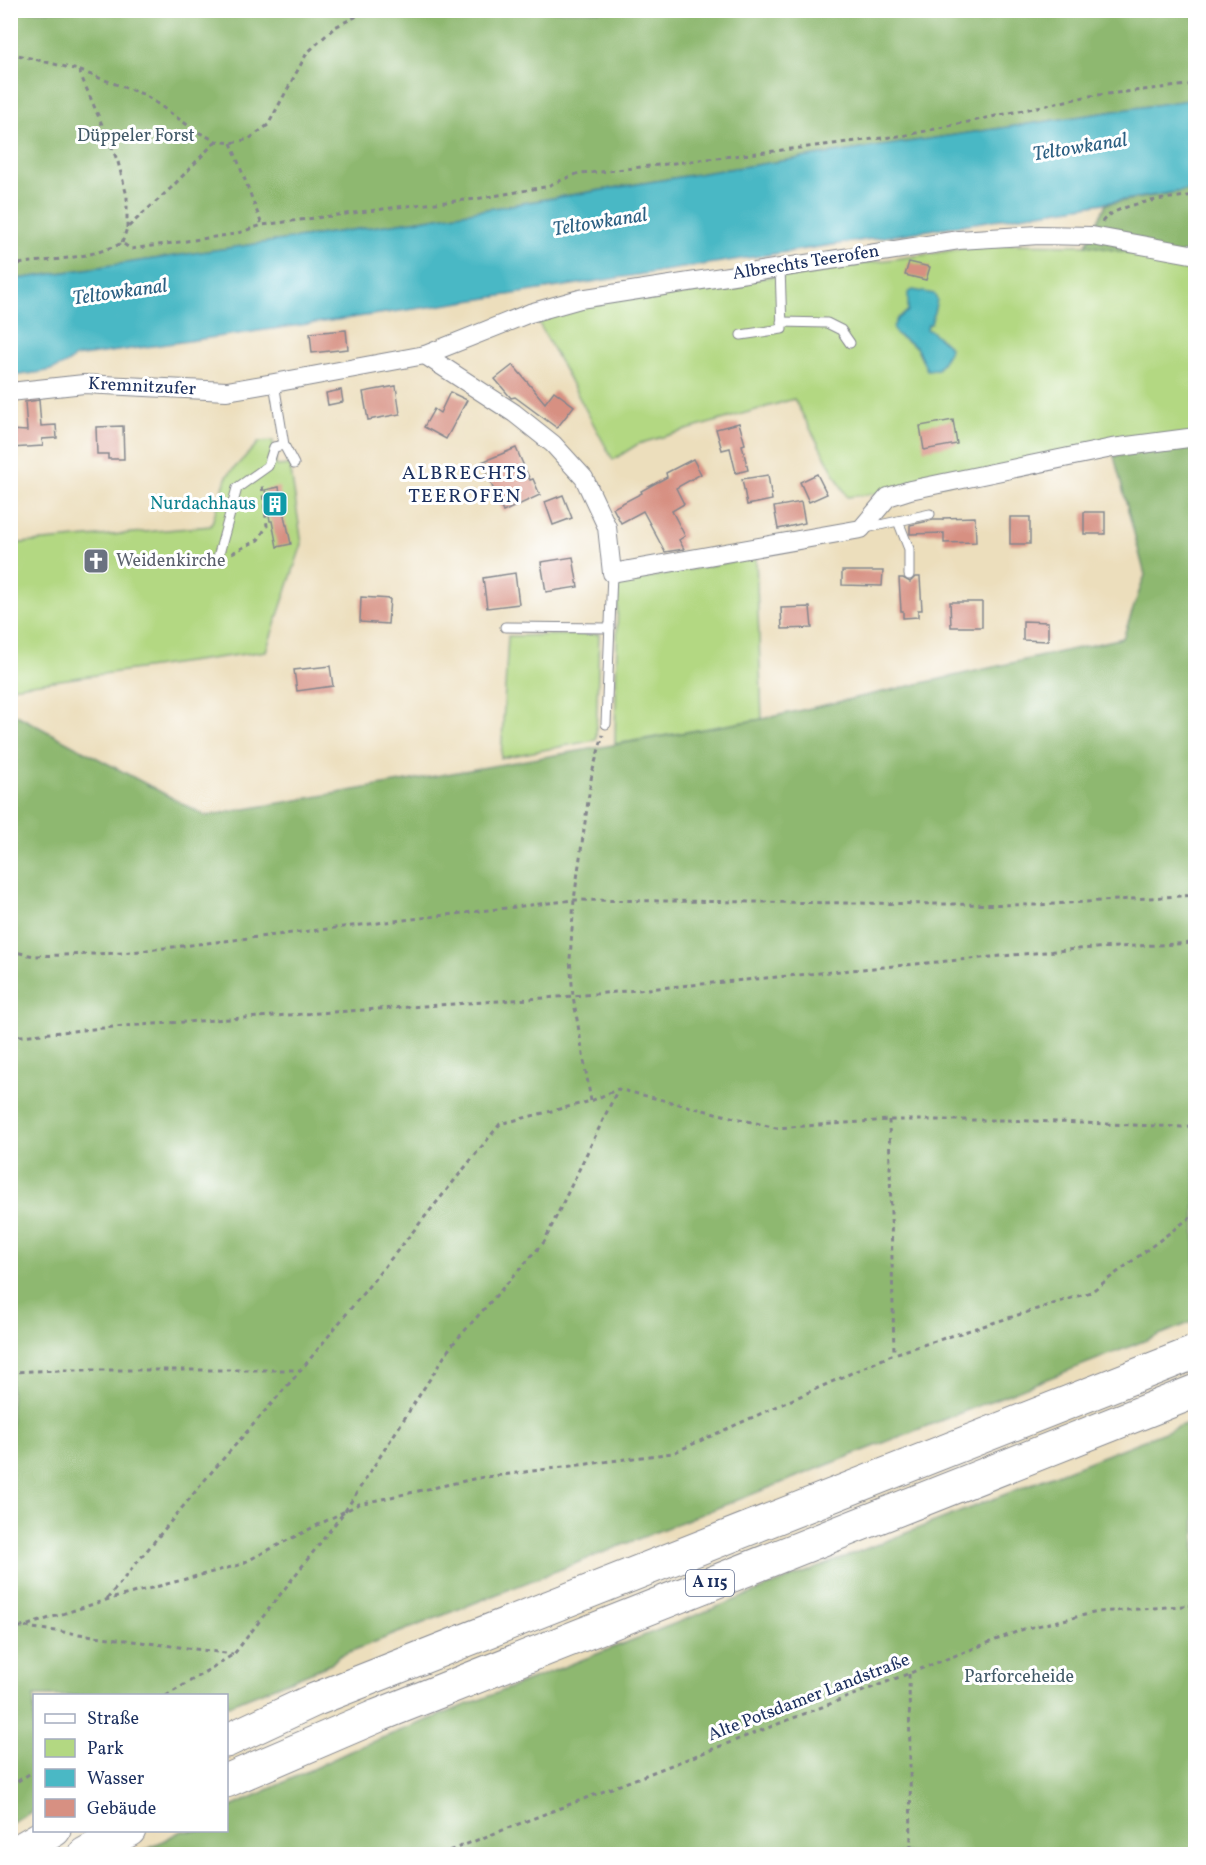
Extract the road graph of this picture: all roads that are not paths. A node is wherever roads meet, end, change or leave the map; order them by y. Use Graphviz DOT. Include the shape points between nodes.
graph roads {
  1 [pos="1196,255"];
  2 [pos="780,267"];
  3 [pos="782,322"];
  4 [pos="741,335"];
  5 [pos="850,342"];
  6 [pos="425,355"];
  7 [pos="274,383"];
  8 [pos="10,392"];
  9 [pos="1196,437"];
  10 [pos="284,445"];
  11 [pos="294,464"];
  12 [pos="930,514"];
  13 [pos="898,521"];
  14 [pos="861,529"];
  15 [pos="217,561"];
  16 [pos="909,575"];
  17 [pos="615,578"];
  18 [pos="505,627"];
  19 [pos="610,628"];
  20 [pos="606,724"];
  21 [pos="1196,1353"];
  22 [pos="1196,1391"];
  23 [pos="228,1740"];
  24 [pos="228,1780"];
  25 [pos="51,1832"];
  26 [pos="125,1832"];
  27 [pos="13,1854"];
  28 [pos="85,1854"];
  1 -- 2 [label="street, Albrechts Teerofen" via="1092,236 1039,235 959,240"];
  2 -- 3 [label="lane"];
  2 -- 6 [label="street, Albrechts Teerofen" via="580,298 530,313"];
  3 -- 4 [label="lane" via="782,329"];
  3 -- 5 [label="lane" via="827,323 841,330"];
  6 -- 7 [label="street, Albrechts Teerofen"];
  6 -- 17 [label="street" via="514,413 553,444 584,478 607,527"];
  7 -- 8 [label="street, Kremnitzufer" via="227,391 84,384"];
  7 -- 10 [label="lane"];
  9 -- 14 [label="street" via="1112,448 910,490 888,497"];
  10 -- 11 [label="lane"];
  10 -- 15 [label="lane" via="274,447 268,466 237,488"];
  12 -- 13 [label="lane"];
  13 -- 14 [label="lane"];
  13 -- 16 [label="lane" via="909,549"];
  14 -- 17 [label="street"];
  17 -- 19 [label="lane"];
  18 -- 19 [label="lane"];
  19 -- 20 [label="lane"];
  21 -- 23 [label="highway, A 115" via="325,1695"];
  22 -- 24 [label="highway, A 115" via="376,1716"];
  25 -- 27 [label="highway"];
  26 -- 28 [label="highway"];
}
